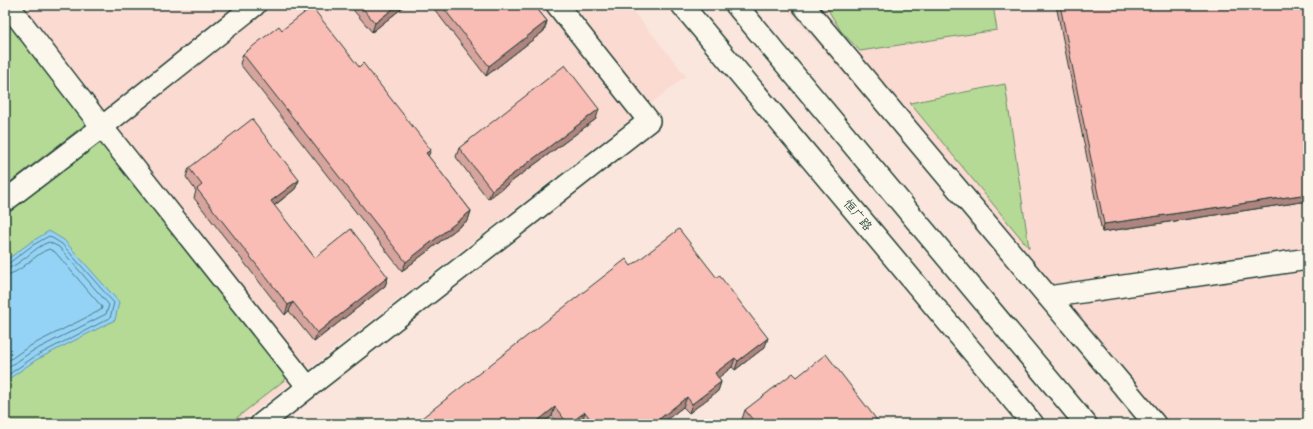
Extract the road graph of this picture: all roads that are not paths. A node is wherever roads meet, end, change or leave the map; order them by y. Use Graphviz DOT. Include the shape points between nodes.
graph roads {
  1 [pos="8,5"];
  2 [pos="255,5"];
  3 [pos="557,5"];
  4 [pos="682,5"];
  5 [pos="736,5"];
  6 [pos="803,5"];
  7 [pos="102,127"];
  8 [pos="5,201"];
  9 [pos="1308,259"];
  10 [pos="1048,297"];
  11 [pos="308,387"];
  12 [pos="261,424"];
  13 [pos="1033,424"];
  14 [pos="1086,424"];
  15 [pos="1155,424"];
  1 -- 7 [label="street"];
  2 -- 7 [label="street"];
  3 -- 11 [label="street" via="649,121"];
  4 -- 13 [label="street, 恒广路"];
  5 -- 14 [label="street"];
  6 -- 10 [label="street"];
  7 -- 8 [label="street"];
  7 -- 11 [label="street"];
  9 -- 10 [label="street"];
  10 -- 15 [label="street"];
  11 -- 12 [label="street"];
}
